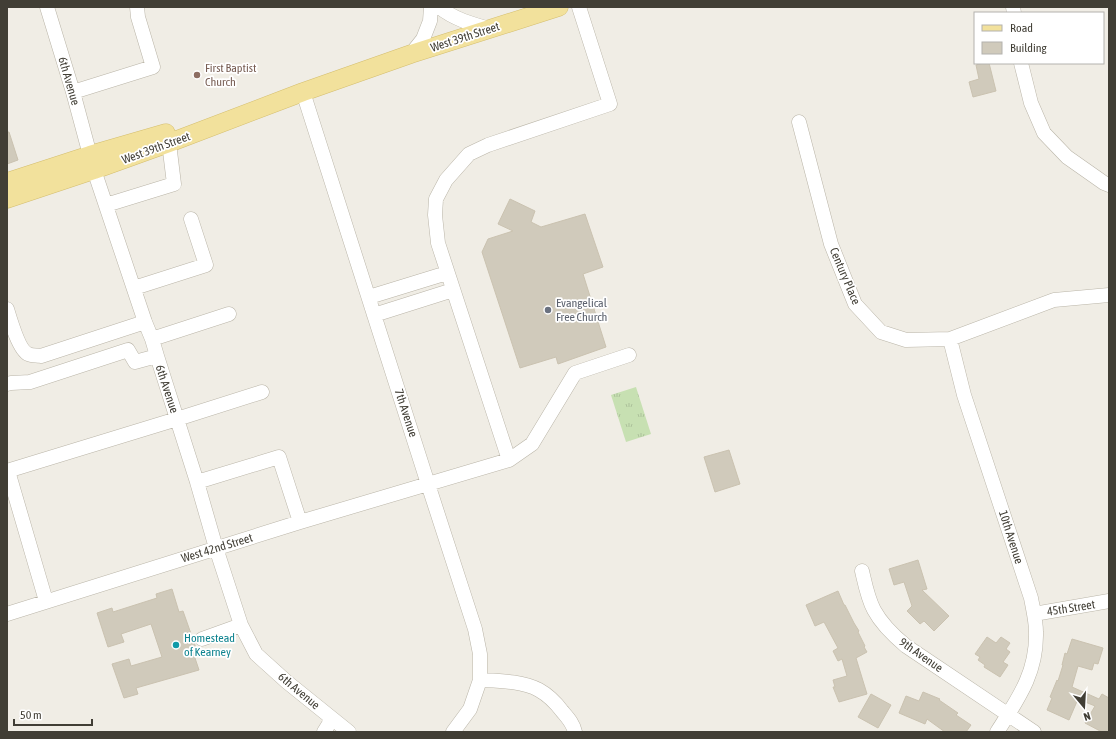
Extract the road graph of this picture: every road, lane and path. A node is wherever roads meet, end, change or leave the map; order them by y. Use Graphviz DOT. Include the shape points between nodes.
graph roads {
  1 [pos="47,7"];
  2 [pos="137,7"];
  3 [pos="431,7"];
  4 [pos="440,7"];
  5 [pos="559,7"];
  6 [pos="578,7"];
  7 [pos="490,29"];
  8 [pos="411,54"];
  9 [pos="1021,64"];
  10 [pos="73,92"];
  11 [pos="303,92"];
  12 [pos="799,122"];
  13 [pos="169,144"];
  14 [pos="92,163"];
  15 [pos="7,182"];
  16 [pos="1109,185"];
  17 [pos="7,199"];
  18 [pos="106,205"];
  19 [pos="191,219"];
  20 [pos="447,273"];
  21 [pos="134,288"];
  22 [pos="453,290"];
  23 [pos="1109,295"];
  24 [pos="369,297"];
  25 [pos="7,309"];
  26 [pos="229,314"];
  27 [pos="374,315"];
  28 [pos="146,322"];
  29 [pos="11,336"];
  30 [pos="152,339"];
  31 [pos="950,339"];
  32 [pos="629,355"];
  33 [pos="157,356"];
  34 [pos="7,384"];
  35 [pos="262,392"];
  36 [pos="177,419"];
  37 [pos="509,460"];
  38 [pos="7,471"];
  39 [pos="197,482"];
  40 [pos="428,484"];
  41 [pos="300,522"];
  42 [pos="216,548"];
  43 [pos="862,571"];
  44 [pos="46,601"];
  45 [pos="1109,602"];
  46 [pos="7,614"];
  47 [pos="1034,614"];
  48 [pos="241,625"];
  49 [pos="202,638"];
  50 [pos="480,680"];
  51 [pos="1008,715"];
  52 [pos="332,719"];
  53 [pos="324,732"];
  54 [pos="349,732"];
  55 [pos="453,732"];
  56 [pos="575,732"];
  57 [pos="997,732"];
  58 [pos="1034,732"];
  1 -- 10 [label="street, 6th Avenue"];
  2 -- 10 [label="street" via="153,68"];
  3 -- 8 [label="street" via="430,21 423,39"];
  4 -- 7 [label="street" via="464,22"];
  5 -- 7 [label="main road, West 39th Street"];
  6 -- 20 [label="street" via="610,104 488,144 469,154 446,180 436,199 438,243"];
  7 -- 8 [label="main road, West 39th Street"];
  8 -- 11 [label="main road, West 39th Street"];
  9 -- 16 [label="street" via="1031,103 1044,133 1067,157"];
  10 -- 14 [label="street, 6th Avenue"];
  11 -- 13 [label="main road, West 39th Street"];
  11 -- 14 [label="main road, West 39th Street"];
  11 -- 24 [label="street, 7th Avenue"];
  12 -- 31 [label="street, Century Place" via="831,244 855,304 881,332 906,340"];
  13 -- 14 [label="main road, West 39th Street"];
  13 -- 18 [label="street" via="174,184"];
  14 -- 15 [label="main road, West 39th Street"];
  14 -- 17 [label="main road, West 39th Street"];
  14 -- 18 [label="street, 6th Avenue"];
  18 -- 21 [label="street, 6th Avenue"];
  19 -- 21 [label="street" via="206,265"];
  20 -- 22 [label="street"];
  20 -- 24 [label="street"];
  21 -- 28 [label="street, 6th Avenue"];
  22 -- 27 [label="street"];
  22 -- 37 [label="street"];
  23 -- 31 [label="street, Century Place" via="1054,300"];
  24 -- 27 [label="street, 7th Avenue"];
  25 -- 29 [label="street"];
  26 -- 30 [label="street"];
  27 -- 40 [label="street, 7th Avenue"];
  28 -- 29 [label="street" via="41,356 28,354"];
  28 -- 30 [label="street, 6th Avenue"];
  30 -- 33 [label="street, 6th Avenue"];
  31 -- 47 [label="street, 10th Avenue" via="964,396"];
  32 -- 37 [label="street, West 42nd Street" via="575,373 532,444"];
  33 -- 34 [label="street" via="135,362 128,350 30,382"];
  33 -- 36 [label="street, 6th Avenue"];
  35 -- 36 [label="street"];
  36 -- 38 [label="street"];
  36 -- 39 [label="street, 6th Avenue"];
  37 -- 40 [label="street, West 42nd Street"];
  38 -- 44 [label="street"];
  39 -- 41 [label="street" via="279,457"];
  39 -- 42 [label="street, 6th Avenue"];
  40 -- 41 [label="street, West 42nd Street"];
  40 -- 50 [label="street, 7th Avenue" via="476,629 480,654"];
  41 -- 42 [label="street, West 42nd Street"];
  42 -- 44 [label="street, West 42nd Street"];
  42 -- 48 [label="street, 6th Avenue"];
  43 -- 51 [label="street, 9th Avenue" via="874,610 893,635"];
  44 -- 46 [label="street, West 42nd Street"];
  45 -- 47 [label="street, 45th Street"];
  47 -- 51 [label="street, 10th Avenue" via="1036,632 1031,671 1025,687"];
  48 -- 49 [label="street"];
  48 -- 52 [label="street, 6th Avenue" via="256,654"];
  50 -- 55 [label="street, 7th Avenue" via="470,709"];
  50 -- 56 [label="street" via="525,685 539,690 557,704 573,724"];
  51 -- 57 [label="street, 10th Avenue"];
  51 -- 58 [label="street, 9th Avenue"];
  52 -- 53 [label="street"];
  52 -- 54 [label="street, 6th Avenue"];
}
